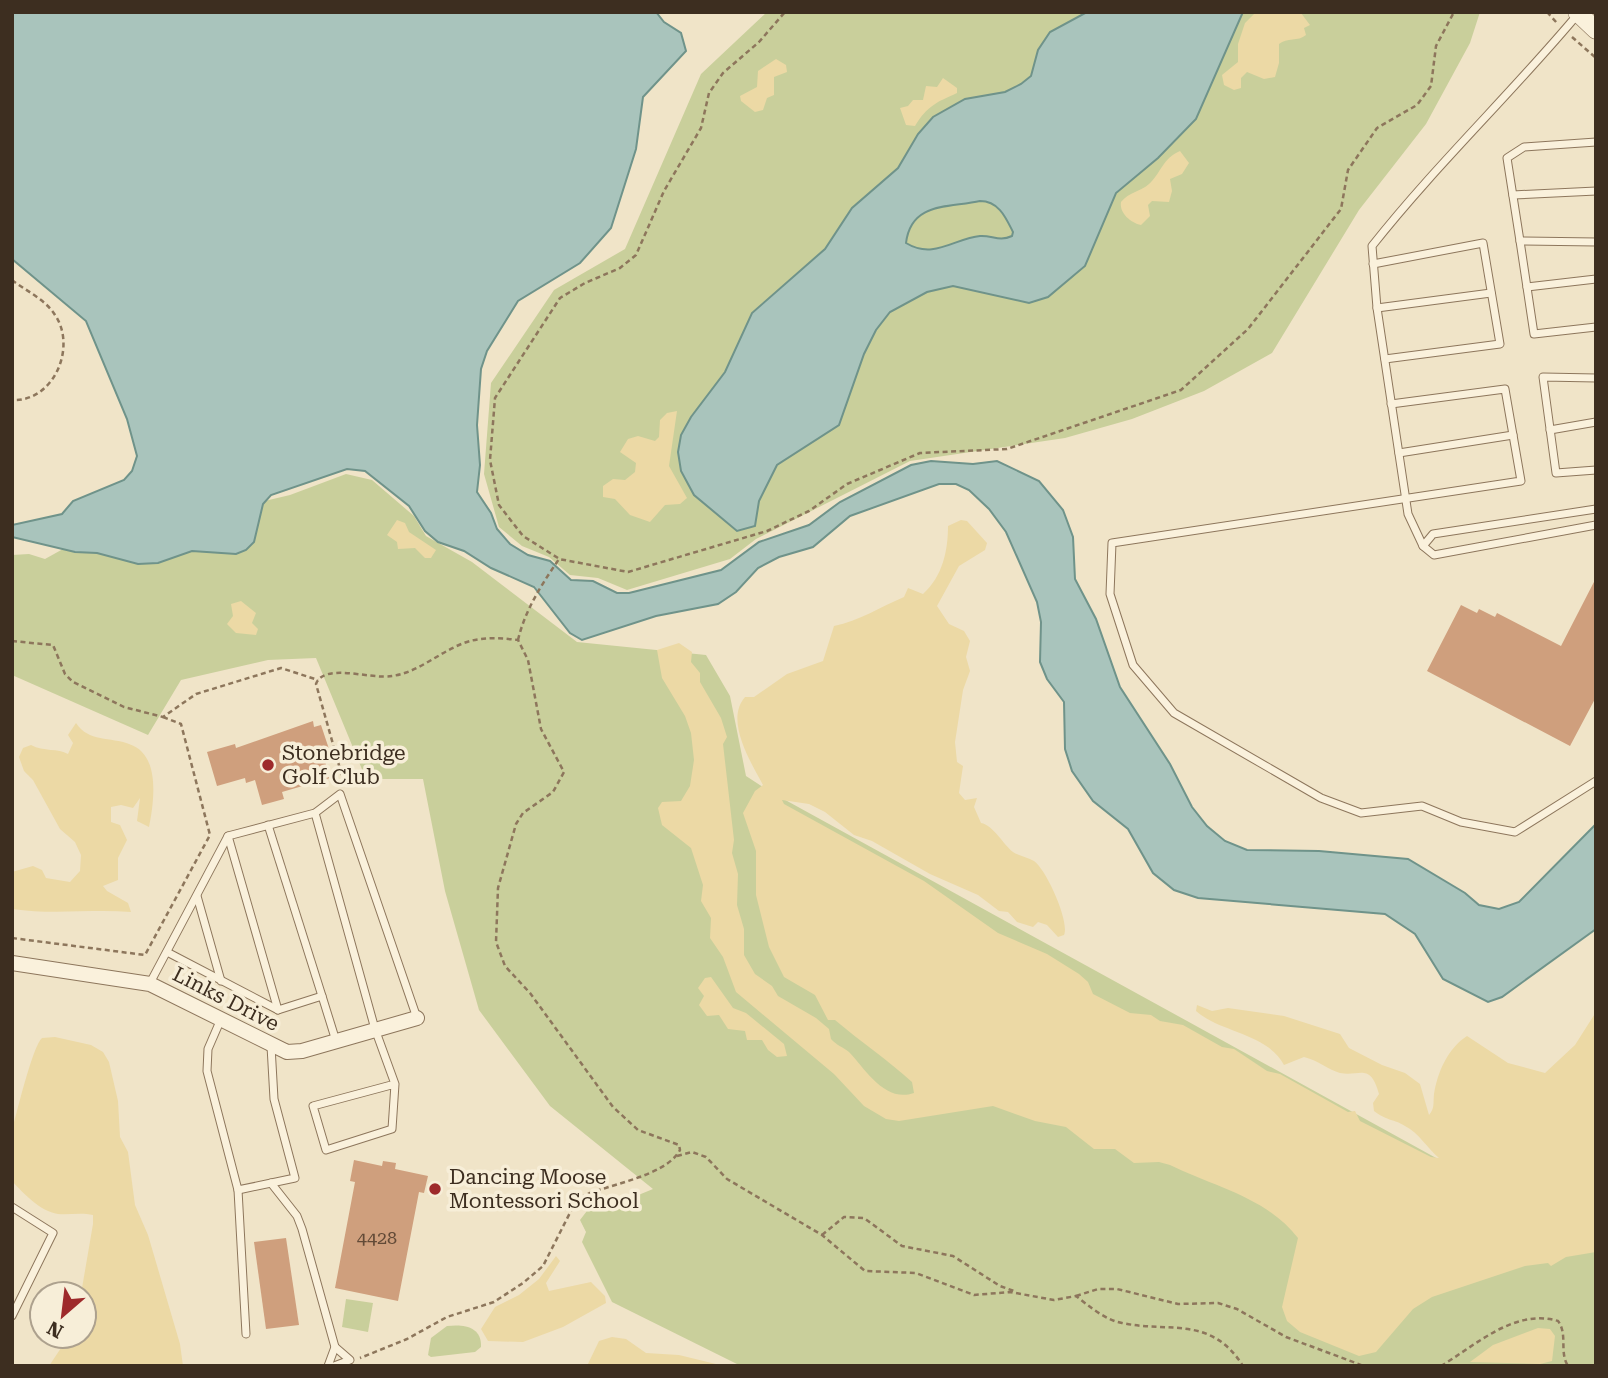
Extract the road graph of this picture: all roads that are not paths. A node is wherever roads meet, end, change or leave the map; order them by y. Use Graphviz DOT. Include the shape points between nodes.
graph roads {
  1 [pos="1578,13"];
  2 [pos="1596,30"];
  3 [pos="1596,142"];
  4 [pos="1596,191"];
  5 [pos="1513,194"];
  6 [pos="1520,241"];
  7 [pos="1596,242"];
  8 [pos="1373,264"];
  9 [pos="1596,279"];
  10 [pos="1527,287"];
  11 [pos="1491,293"];
  12 [pos="1377,308"];
  13 [pos="1596,327"];
  14 [pos="1385,359"];
  15 [pos="1596,378"];
  16 [pos="1391,404"];
  17 [pos="1596,422"];
  18 [pos="1550,430"];
  19 [pos="1513,435"];
  20 [pos="1399,453"];
  21 [pos="1596,470"];
  22 [pos="1405,496"];
  23 [pos="1596,509"];
  24 [pos="1596,525"];
  25 [pos="1423,546"];
  26 [pos="1596,781"];
  27 [pos="315,813"];
  28 [pos="268,825"];
  29 [pos="228,836"];
  30 [pos="197,896"];
  31 [pos="167,953"];
  32 [pos="12,963"];
  33 [pos="221,981"];
  34 [pos="150,984"];
  35 [pos="322,996"];
  36 [pos="278,1010"];
  37 [pos="416,1018"];
  38 [pos="221,1019"];
  39 [pos="375,1029"];
  40 [pos="337,1041"];
  41 [pos="271,1046"];
  42 [pos="395,1084"];
  43 [pos="271,1184"];
  44 [pos="238,1190"];
  45 [pos="12,1207"];
  46 [pos="12,1316"];
  47 [pos="247,1334"];
  48 [pos="335,1347"];
  49 [pos="328,1366"];
  50 [pos="334,1366"];
  1 -- 2 [label="street"];
  1 -- 8 [label="lane" via="1512,91 1417,188 1372,246"];
  3 -- 5 [label="lane" via="1524,147 1507,158"];
  4 -- 5 [label="lane"];
  5 -- 6 [label="lane"];
  6 -- 7 [label="lane"];
  6 -- 10 [label="lane"];
  8 -- 11 [label="lane" via="1483,243"];
  8 -- 12 [label="lane"];
  9 -- 10 [label="lane"];
  10 -- 13 [label="lane" via="1534,334"];
  11 -- 12 [label="lane"];
  11 -- 14 [label="lane" via="1500,344"];
  12 -- 14 [label="lane"];
  14 -- 16 [label="lane"];
  15 -- 18 [label="lane" via="1543,377"];
  16 -- 19 [label="lane" via="1505,389"];
  16 -- 20 [label="lane"];
  17 -- 18 [label="lane"];
  18 -- 21 [label="lane" via="1556,473"];
  19 -- 20 [label="lane"];
  19 -- 22 [label="lane" via="1521,481"];
  20 -- 22 [label="lane"];
  22 -- 25 [label="lane"];
  22 -- 26 [label="lane" via="1112,543 1110,594 1133,665 1174,713 1321,798 1361,813 1422,806 1461,822 1516,832"];
  23 -- 25 [label="lane" via="1433,534"];
  24 -- 25 [label="lane" via="1434,555"];
  27 -- 28 [label="lane"];
  27 -- 37 [label="lane" via="340,794"];
  27 -- 39 [label="lane"];
  28 -- 29 [label="lane"];
  28 -- 35 [label="lane"];
  29 -- 30 [label="lane"];
  29 -- 36 [label="lane"];
  30 -- 31 [label="lane"];
  30 -- 33 [label="lane"];
  31 -- 33 [label="lane"];
  31 -- 34 [label="lane"];
  32 -- 34 [label="street, Links Drive"];
  33 -- 36 [label="lane"];
  34 -- 38 [label="street, Links Drive"];
  35 -- 36 [label="lane"];
  35 -- 40 [label="lane"];
  37 -- 39 [label="street, Links Drive"];
  38 -- 41 [label="street, Links Drive"];
  38 -- 44 [label="lane" via="208,1049 207,1071"];
  39 -- 40 [label="street, Links Drive"];
  39 -- 42 [label="lane"];
  40 -- 41 [label="street, Links Drive" via="295,1052"];
  41 -- 43 [label="lane" via="274,1099 295,1178"];
  42 -- 42 [label="lane" via="313,1106 326,1150 392,1129"];
  43 -- 44 [label="lane"];
  43 -- 48 [label="lane" via="297,1216"];
  44 -- 47 [label="lane"];
  45 -- 46 [label="lane" via="53,1233"];
  48 -- 49 [label="lane"];
  48 -- 50 [label="lane" via="350,1360"];
}
